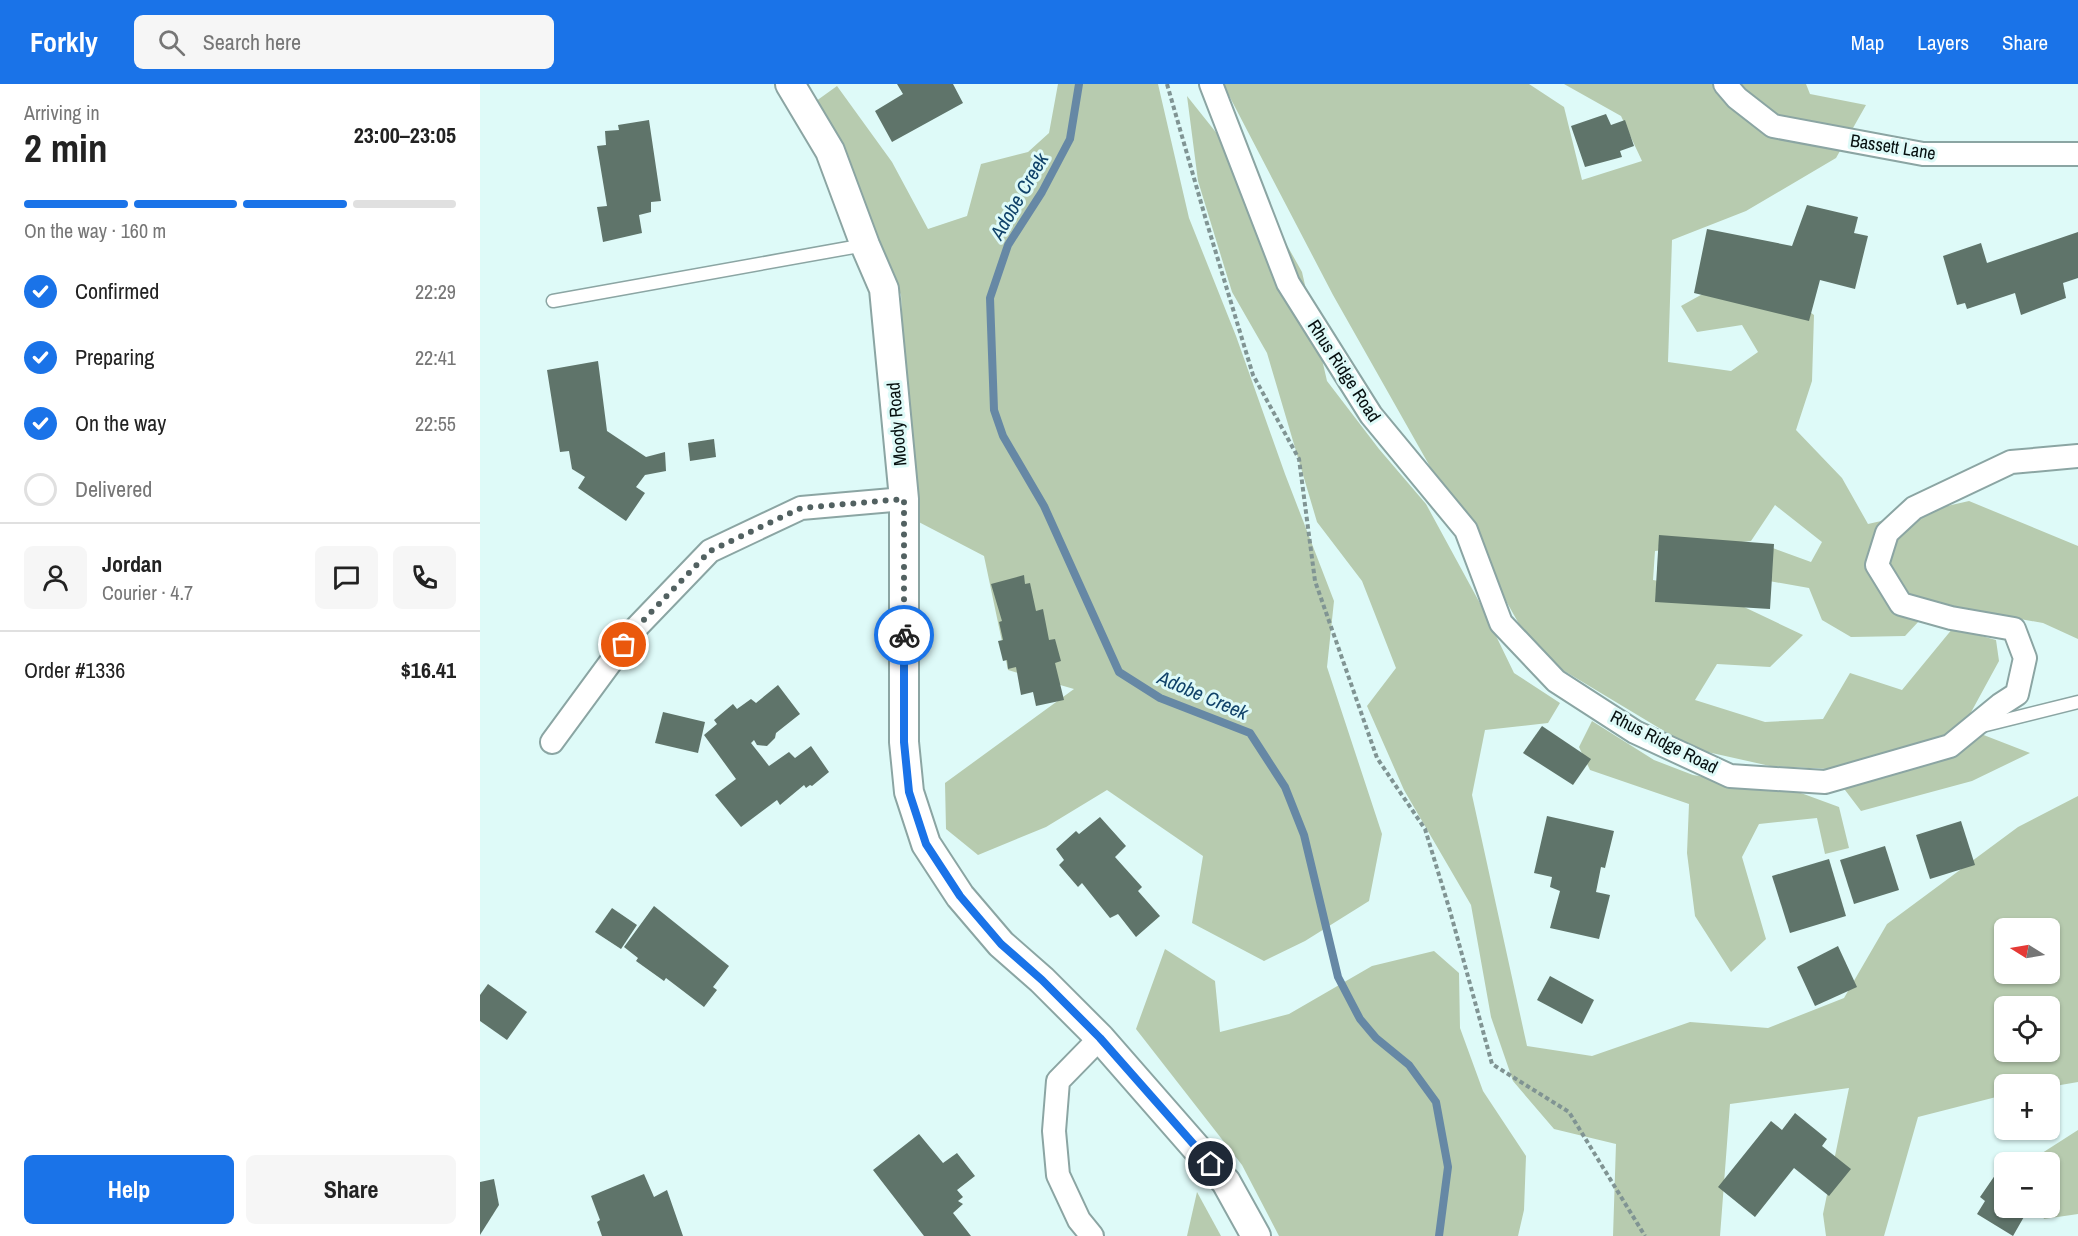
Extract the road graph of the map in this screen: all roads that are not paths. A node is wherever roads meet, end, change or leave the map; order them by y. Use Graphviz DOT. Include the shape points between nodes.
graph roads {
  1 [pos="790,84"];
  2 [pos="1211,84"];
  3 [pos="1725,84"];
  4 [pos="2078,154"];
  5 [pos="865,245"];
  6 [pos="553,302"];
  7 [pos="2078,456"];
  8 [pos="904,499"];
  9 [pos="2078,702"];
  10 [pos="1969,730"];
  11 [pos="552,741"];
  12 [pos="1100,1038"];
  13 [pos="1092,1236"];
  14 [pos="1256,1236"];
  1 -- 5 [label="street, Moody Road" via="830,151"];
  2 -- 10 [label="street, Rhus Ridge Road" via="1288,283 1371,416 1466,530 1501,623 1556,681 1635,732 1730,776 1825,782 1950,746"];
  3 -- 4 [label="street, Bassett Lane" via="1773,126 1923,154"];
  5 -- 6 [label="lane"];
  5 -- 8 [label="street, Moody Road" via="884,289"];
  7 -- 10 [label="street, Rhus Ridge Road" via="2011,462 1914,508 1887,533 1877,565 1901,604 2014,629 2025,658 2017,693"];
  8 -- 11 [label="street" via="801,508 710,551 635,629"];
  8 -- 12 [label="street, Moody Road" via="904,742 909,792 926,844 960,896 1001,944"];
  9 -- 10 [label="lane"];
  12 -- 13 [label="street" via="1058,1081 1054,1131 1058,1175 1079,1220"];
  12 -- 14 [label="street, Moody Road" via="1226,1182"];
}
